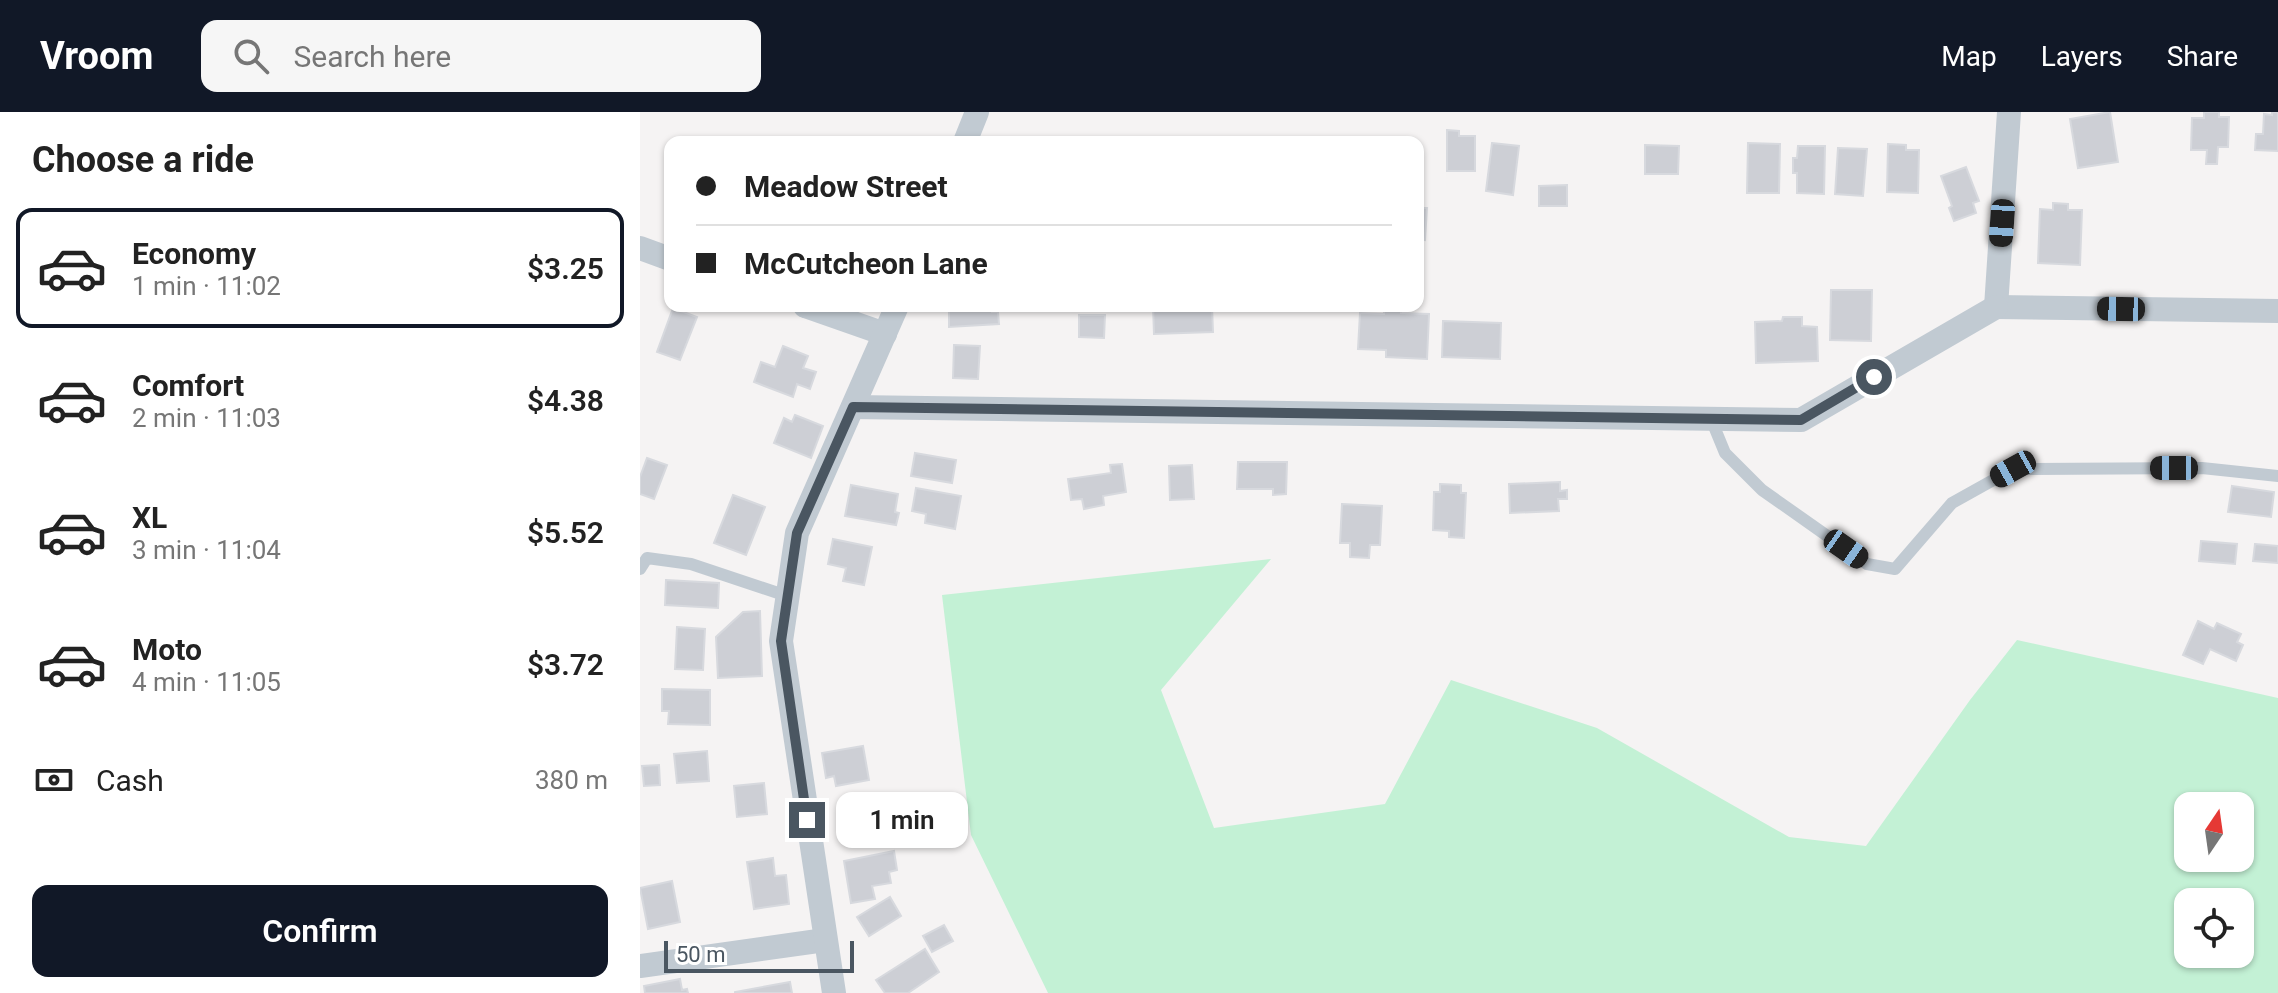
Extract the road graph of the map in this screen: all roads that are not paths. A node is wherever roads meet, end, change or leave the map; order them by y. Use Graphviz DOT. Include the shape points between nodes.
graph roads {
  1 [pos="977,112"];
  2 [pos="2009,112"];
  3 [pos="967,136"];
  4 [pos="640,248"];
  5 [pos="664,257"];
  6 [pos="1996,307"];
  7 [pos="2278,311"];
  8 [pos="822,312"];
  9 [pos="894,312"];
  10 [pos="885,334"];
  11 [pos="853,407"];
  12 [pos="1711,419"];
  13 [pos="2278,476"];
  14 [pos="640,569"];
  15 [pos="787,596"];
  16 [pos="825,940"];
  17 [pos="640,966"];
  18 [pos="834,993"];
  1 -- 3 [label="street"];
  2 -- 6 [label="street"];
  4 -- 5 [label="street"];
  6 -- 7 [label="street"];
  6 -- 12 [label="street" via="1801,420"];
  8 -- 10 [label="street"];
  9 -- 10 [label="street"];
  10 -- 11 [label="street"];
  11 -- 12 [label="street"];
  11 -- 15 [label="street" via="797,533"];
  12 -- 13 [label="lane" via="1725,453 1762,490 1867,564 1895,569 1952,503 2013,469 2202,468"];
  14 -- 15 [label="lane" via="647,558 691,564"];
  15 -- 16 [label="street" via="781,641"];
  16 -- 17 [label="street"];
  16 -- 18 [label="street"];
}
